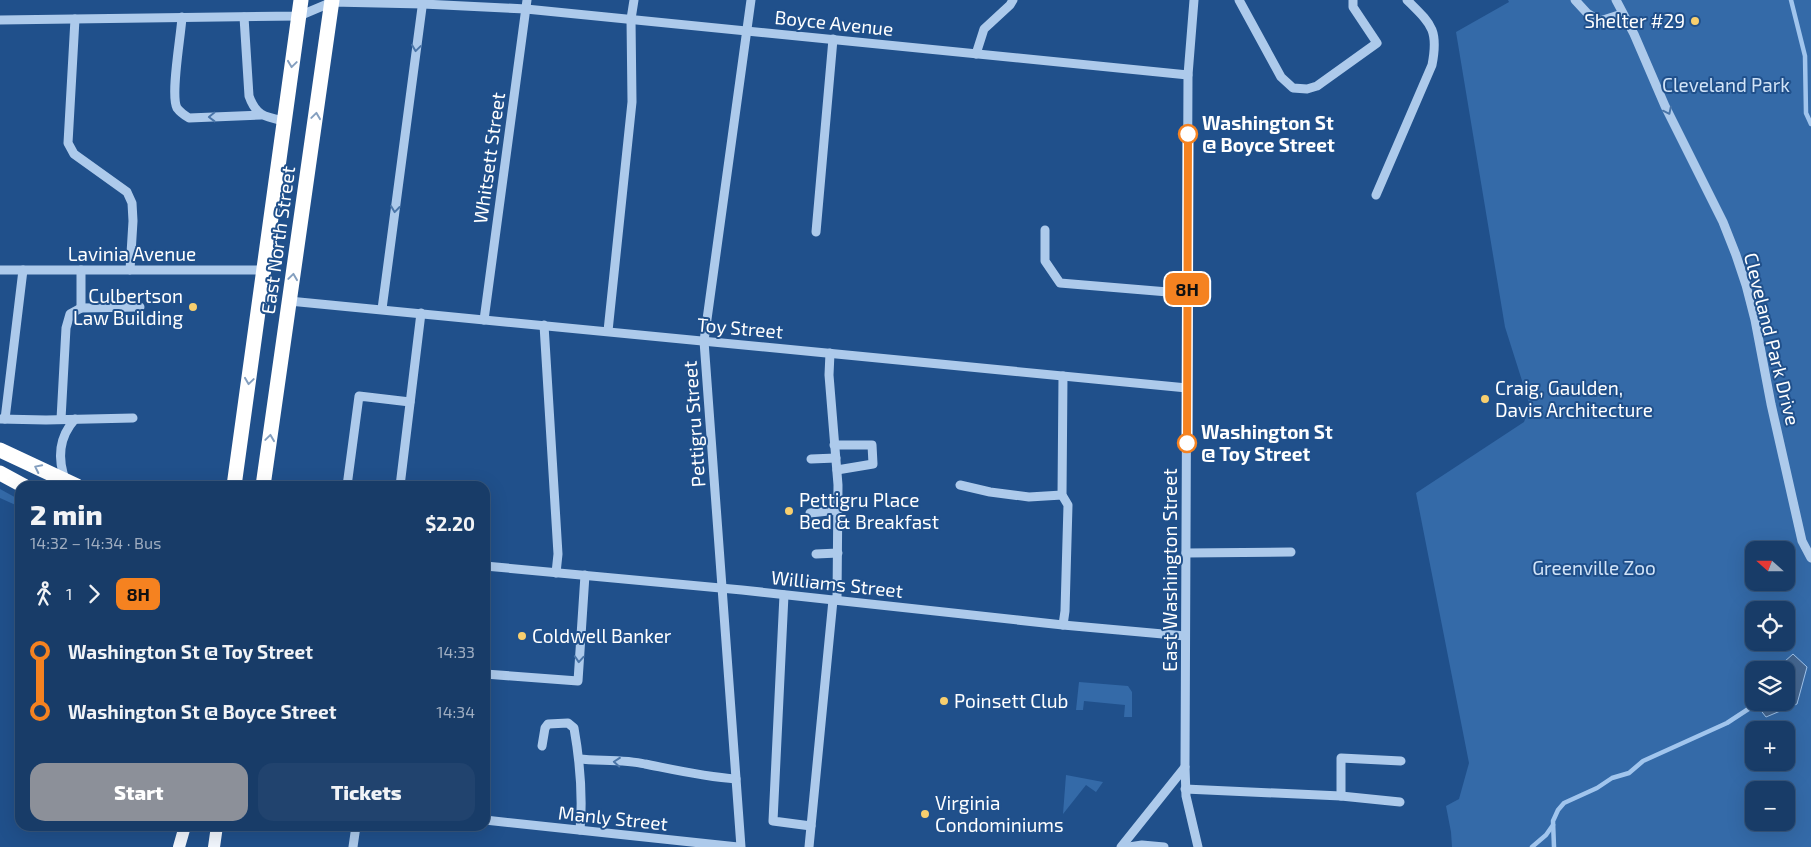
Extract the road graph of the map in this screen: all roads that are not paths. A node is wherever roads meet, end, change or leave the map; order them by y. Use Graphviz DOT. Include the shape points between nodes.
graph roads {
  1 [pos="301,0"];
  2 [pos="634,0"];
  3 [pos="751,0"];
  4 [pos="1013,0"];
  5 [pos="1194,0"];
  6 [pos="1239,0"];
  7 [pos="1353,0"];
  8 [pos="1407,0"];
  9 [pos="1575,0"];
  10 [pos="1616,0"];
  11 [pos="332,1"];
  12 [pos="398,2"];
  13 [pos="423,2"];
  14 [pos="526,4"];
  15 [pos="1622,14"];
  16 [pos="244,16"];
  17 [pos="299,16"];
  18 [pos="182,18"];
  19 [pos="631,18"];
  20 [pos="75,19"];
  21 [pos="0,20"];
  22 [pos="747,30"];
  23 [pos="833,39"];
  24 [pos="976,54"];
  25 [pos="1188,75"];
  26 [pos="261,115"];
  27 [pos="284,121"];
  28 [pos="1376,195"];
  29 [pos="1045,230"];
  30 [pos="816,232"];
  31 [pos="0,270"];
  32 [pos="23,270"];
  33 [pos="81,270"];
  34 [pos="130,270"];
  35 [pos="264,270"];
  36 [pos="1187,292"];
  37 [pos="290,301"];
  38 [pos="140,307"];
  39 [pos="81,308"];
  40 [pos="382,309"];
  41 [pos="421,313"];
  42 [pos="484,320"];
  43 [pos="544,326"];
  44 [pos="608,331"];
  45 [pos="704,341"];
  46 [pos="830,353"];
  47 [pos="1063,376"];
  48 [pos="1187,388"];
  49 [pos="410,402"];
  50 [pos="133,418"];
  51 [pos="2,419"];
  52 [pos="61,419"];
  53 [pos="74,419"];
  54 [pos="834,445"];
  55 [pos="0,450"];
  56 [pos="836,458"];
  57 [pos="811,460"];
  58 [pos="837,470"];
  59 [pos="0,473"];
  60 [pos="15,481"];
  61 [pos="65,481"];
  62 [pos="69,481"];
  63 [pos="235,481"];
  64 [pos="264,481"];
  65 [pos="348,481"];
  66 [pos="401,481"];
  67 [pos="960,484"];
  68 [pos="1062,495"];
  69 [pos="838,510"];
  70 [pos="810,513"];
  71 [pos="1186,552"];
  72 [pos="1291,552"];
  73 [pos="838,553"];
  74 [pos="816,554"];
  75 [pos="1811,558"];
  76 [pos="490,566"];
  77 [pos="556,573"];
  78 [pos="585,575"];
  79 [pos="722,588"];
  80 [pos="784,594"];
  81 [pos="835,600"];
  82 [pos="1063,625"];
  83 [pos="1186,636"];
  84 [pos="490,674"];
  85 [pos="542,746"];
  86 [pos="579,759"];
  87 [pos="1401,761"];
  88 [pos="1185,767"];
  89 [pos="736,779"];
  90 [pos="1185,789"];
  91 [pos="1341,796"];
  92 [pos="1400,802"];
  93 [pos="490,821"];
  94 [pos="811,826"];
  95 [pos="580,830"];
  96 [pos="184,831"];
  97 [pos="216,831"];
  98 [pos="355,831"];
  99 [pos="179,847"];
  100 [pos="214,847"];
  101 [pos="353,847"];
  102 [pos="739,847"];
  103 [pos="809,847"];
  104 [pos="1121,847"];
  105 [pos="1130,847"];
  106 [pos="1164,847"];
  107 [pos="1198,847"];
  1 -- 17 [label="highway, East North Street"];
  2 -- 19 [label="street"];
  3 -- 22 [label="street, Pettigru Street"];
  4 -- 24 [label="street" via="984,29"];
  5 -- 25 [label="street, East Washington Street"];
  6 -- 7 [label="street" via="1281,77 1293,88 1317,86 1377,43 1353,7"];
  8 -- 28 [label="street" via="1429,22 1436,46 1432,65"];
  9 -- 15 [label="street" via="1600,21"];
  10 -- 15 [label="street, Cleveland Park Drive"];
  11 -- 12 [label="street, Boyce Avenue"];
  11 -- 17 [label="street, Boyce Avenue"];
  37 -- 11 [label="highway, East North Street, one-way"];
  12 -- 13 [label="street, Boyce Avenue"];
  13 -- 14 [label="street, Boyce Avenue"];
  13 -- 40 [label="street, one-way"];
  14 -- 19 [label="street, Boyce Avenue"];
  14 -- 42 [label="street, Whitsett Street"];
  15 -- 75 [label="street, Cleveland Park Drive, one-way" via="1723,222 1746,285 1802,540"];
  16 -- 17 [label="street"];
  16 -- 18 [label="street"];
  16 -- 26 [label="street" via="249,96 253,108"];
  17 -- 27 [label="highway, East North Street, one-way"];
  18 -- 20 [label="street"];
  26 -- 18 [label="street, one-way" via="189,118 176,106"];
  19 -- 22 [label="street, Boyce Avenue"];
  19 -- 44 [label="street" via="632,102"];
  20 -- 21 [label="street"];
  20 -- 34 [label="street" via="68,143 74,154 127,192 132,203 133,221"];
  22 -- 23 [label="street, Boyce Avenue"];
  22 -- 45 [label="street, Pettigru Street"];
  23 -- 24 [label="street, Boyce Avenue"];
  23 -- 30 [label="street"];
  24 -- 25 [label="street, Boyce Avenue"];
  25 -- 36 [label="street, East Washington Street"];
  26 -- 27 [label="street"];
  27 -- 35 [label="highway, East North Street"];
  29 -- 36 [label="street" via="1045,261 1060,284"];
  31 -- 32 [label="street, Lavinia Avenue"];
  32 -- 33 [label="street, Lavinia Avenue"];
  32 -- 51 [label="street"];
  33 -- 34 [label="street, Lavinia Avenue"];
  33 -- 39 [label="street"];
  34 -- 35 [label="street, Lavinia Avenue"];
  35 -- 63 [label="highway, East North Street, one-way"];
  36 -- 48 [label="street, East Washington Street"];
  37 -- 40 [label="street, Toy Street"];
  64 -- 37 [label="highway, East North Street, one-way"];
  38 -- 39 [label="street"];
  39 -- 52 [label="street" via="70,314 66,328"];
  40 -- 41 [label="street, Toy Street"];
  41 -- 42 [label="street, Toy Street"];
  41 -- 49 [label="street"];
  42 -- 43 [label="street, Toy Street"];
  43 -- 44 [label="street, Toy Street"];
  43 -- 77 [label="street" via="558,554"];
  44 -- 45 [label="street, Toy Street"];
  45 -- 46 [label="street, Toy Street"];
  45 -- 79 [label="street, Pettigru Street"];
  46 -- 47 [label="street, Toy Street"];
  46 -- 54 [label="street"];
  47 -- 48 [label="street, Toy Street"];
  47 -- 68 [label="street"];
  48 -- 71 [label="street, East Washington Street"];
  49 -- 65 [label="street" via="358,396"];
  49 -- 66 [label="street"];
  50 -- 53 [label="street"];
  51 -- 52 [label="street"];
  52 -- 53 [label="street"];
  53 -- 62 [label="street" via="62,440 63,474"];
  54 -- 56 [label="street"];
  54 -- 58 [label="street" via="872,445 873,464"];
  61 -- 55 [label="highway, one-way"];
  56 -- 57 [label="street"];
  56 -- 58 [label="street"];
  58 -- 69 [label="street"];
  59 -- 60 [label="highway"];
  67 -- 68 [label="street" via="1029,497"];
  68 -- 82 [label="street" via="1068,505"];
  69 -- 70 [label="street"];
  69 -- 73 [label="street"];
  71 -- 72 [label="street"];
  71 -- 83 [label="street, East Washington Street"];
  73 -- 74 [label="street"];
  73 -- 81 [label="street"];
  76 -- 77 [label="street, Williams Street"];
  77 -- 78 [label="street, Williams Street"];
  78 -- 79 [label="street, Williams Street"];
  78 -- 84 [label="street, one-way" via="578,682"];
  79 -- 80 [label="street, Williams Street"];
  79 -- 89 [label="street, Pettigru Street"];
  80 -- 81 [label="street, Williams Street"];
  80 -- 94 [label="street" via="772,821"];
  81 -- 82 [label="street, Williams Street"];
  81 -- 94 [label="street"];
  82 -- 83 [label="street, Williams Street"];
  83 -- 88 [label="street, East Washington Street"];
  85 -- 86 [label="street" via="548,724 568,723 574,728"];
  89 -- 86 [label="street, one-way" via="644,764"];
  86 -- 95 [label="street"];
  87 -- 91 [label="street" via="1342,758"];
  88 -- 90 [label="street, East Washington Street"];
  88 -- 104 [label="street"];
  89 -- 102 [label="street, Pettigru Street"];
  90 -- 91 [label="street"];
  90 -- 107 [label="street, East Washington Street"];
  91 -- 92 [label="street"];
  93 -- 95 [label="street, Manly Street"];
  94 -- 103 [label="street"];
  95 -- 102 [label="street, Manly Street"];
  96 -- 99 [label="main road"];
  97 -- 100 [label="main road"];
  98 -- 101 [label="street"];
  105 -- 106 [label="street"];
}
